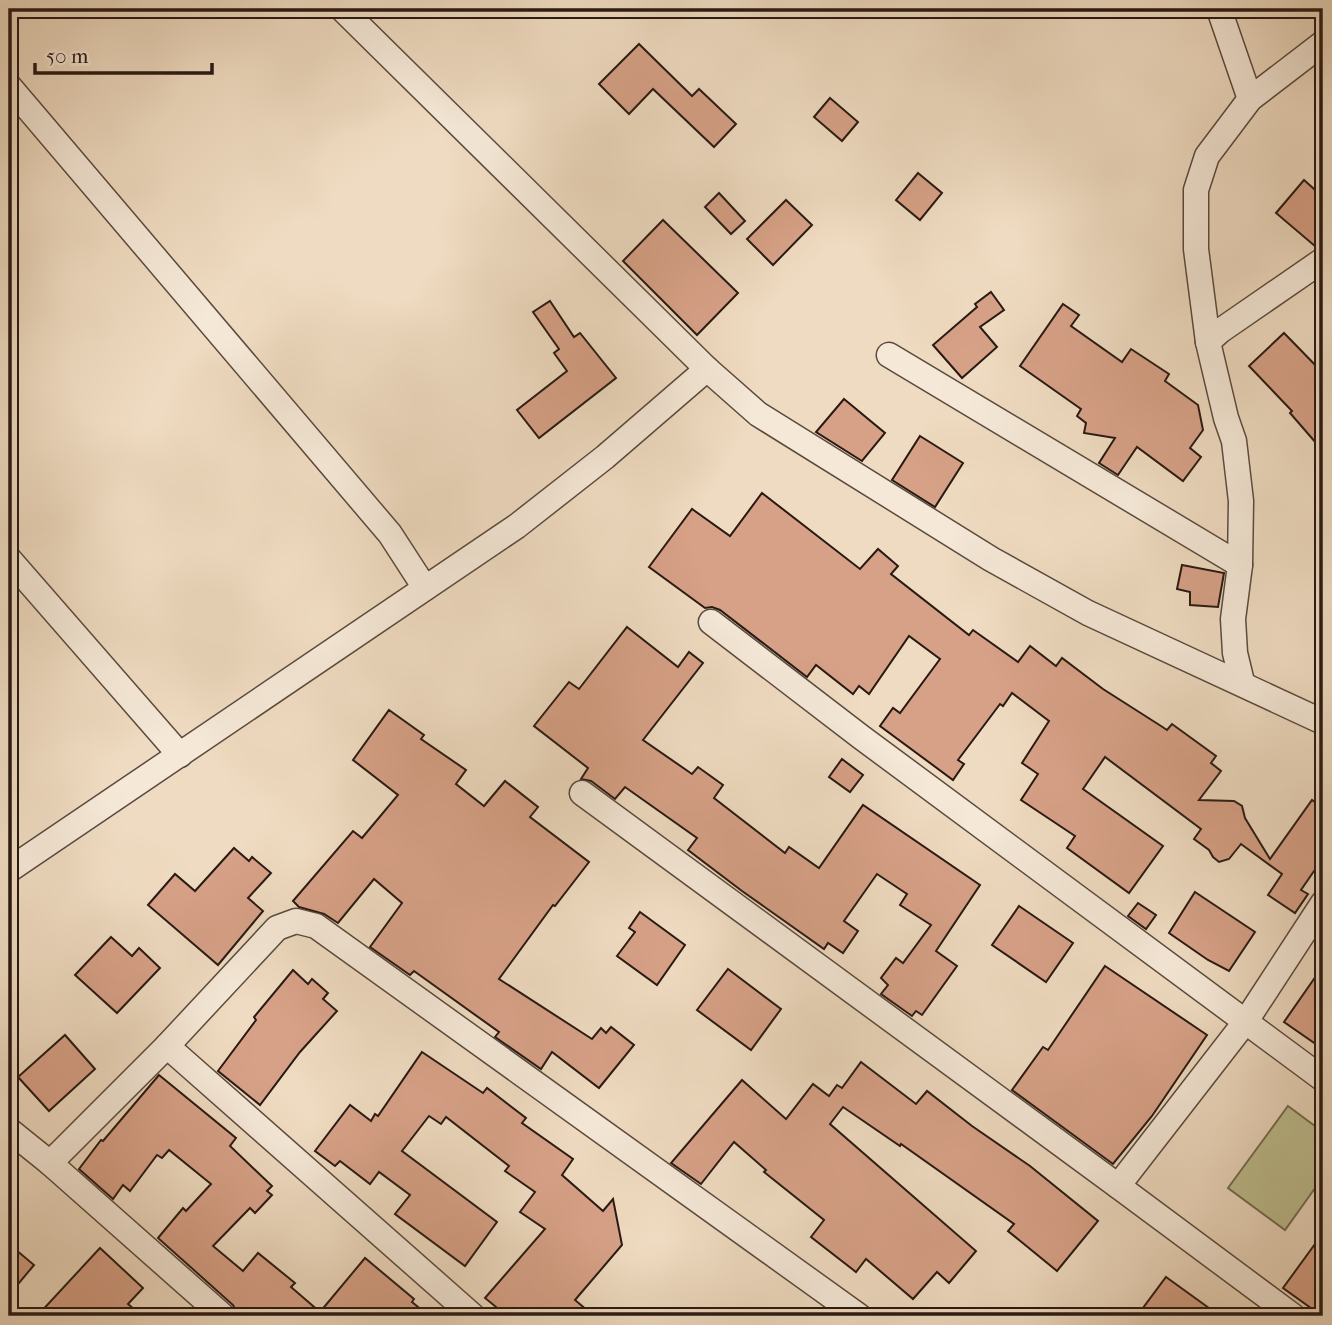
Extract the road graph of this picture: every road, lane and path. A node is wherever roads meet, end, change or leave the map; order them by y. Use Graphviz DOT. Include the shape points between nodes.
graph roads {
  1 [pos="342,9"];
  2 [pos="1219,9"];
  3 [pos="1322,46"];
  4 [pos="9,86"];
  5 [pos="1250,99"];
  6 [pos="1323,260"];
  7 [pos="1208,342"];
  8 [pos="888,355"];
  9 [pos="707,369"];
  10 [pos="9,559"];
  11 [pos="1240,565"];
  12 [pos="425,588"];
  13 [pos="711,622"];
  14 [pos="1242,682"];
  15 [pos="1323,722"];
  16 [pos="180,755"];
  17 [pos="582,793"];
  18 [pos="9,870"];
  19 [pos="1323,903"];
  20 [pos="1246,1021"];
  21 [pos="167,1046"];
  22 [pos="1323,1079"];
  23 [pos="9,1130"];
  24 [pos="50,1163"];
  25 [pos="1118,1186"];
  26 [pos="223,1316"];
  27 [pos="473,1316"];
  28 [pos="859,1316"];
  29 [pos="1293,1316"];
  1 -- 9 [label="street"];
  2 -- 5 [label="street"];
  3 -- 5 [label="street"];
  4 -- 12 [label="street" via="390,534"];
  5 -- 7 [label="street" via="1207,156 1196,190 1196,249"];
  6 -- 7 [label="street"];
  7 -- 11 [label="street" via="1234,441 1241,500"];
  8 -- 11 [label="street"];
  9 -- 12 [label="street" via="528,517"];
  9 -- 14 [label="street" via="758,414 991,558 1088,613"];
  10 -- 16 [label="street"];
  11 -- 14 [label="street" via="1233,619"];
  12 -- 16 [label="street"];
  13 -- 20 [label="street"];
  14 -- 15 [label="street"];
  16 -- 18 [label="street"];
  17 -- 25 [label="street"];
  19 -- 20 [label="street"];
  20 -- 22 [label="street"];
  20 -- 25 [label="street"];
  21 -- 24 [label="street"];
  21 -- 27 [label="street"];
  21 -- 28 [label="street" via="277,928 296,921 316,926"];
  23 -- 24 [label="street"];
  24 -- 26 [label="street"];
  25 -- 29 [label="street"];
}
